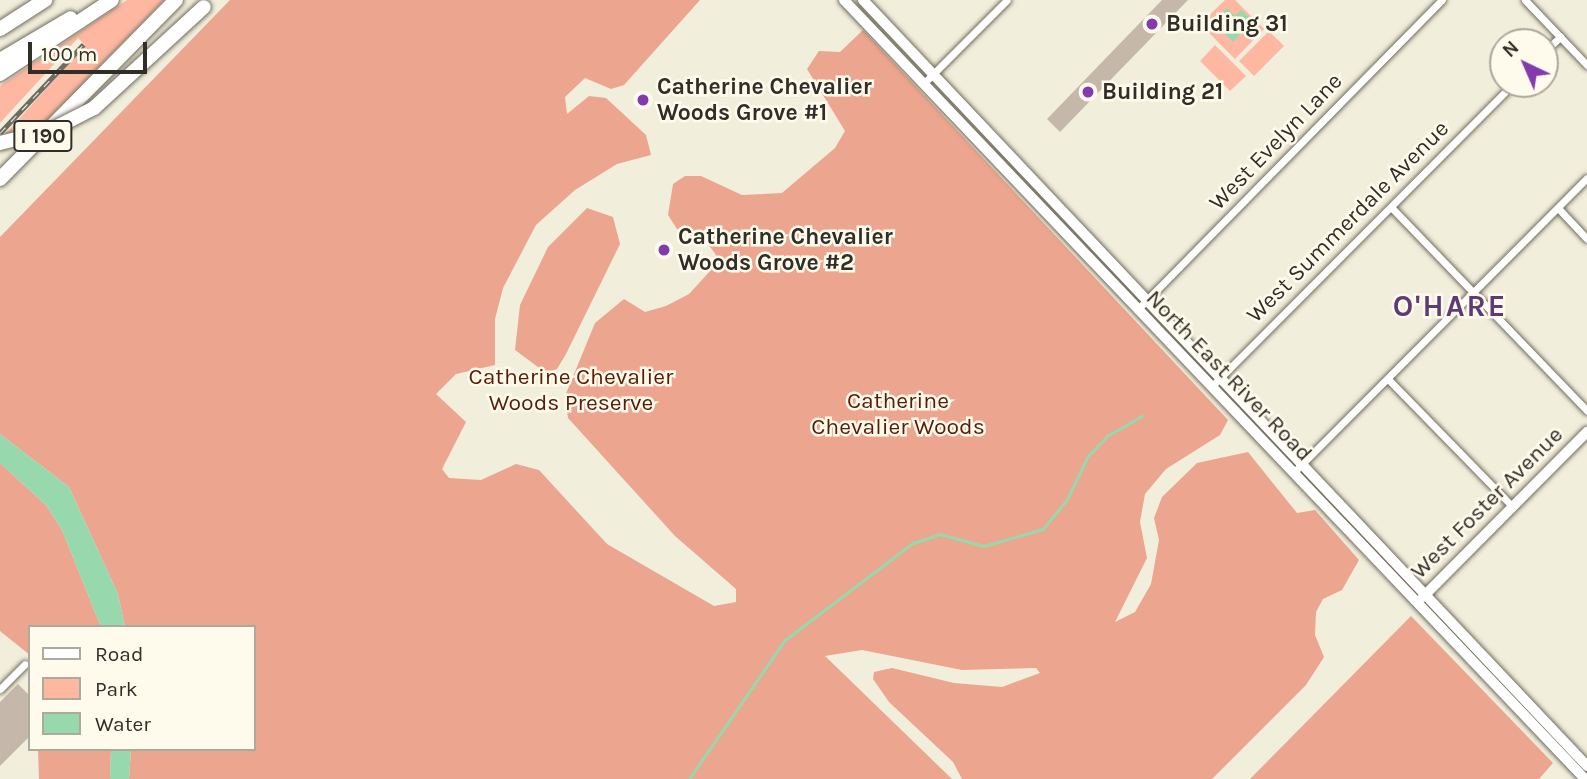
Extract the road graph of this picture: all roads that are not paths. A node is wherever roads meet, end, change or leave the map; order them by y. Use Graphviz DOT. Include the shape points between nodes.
graph roads {
  1 [pos="45,0"];
  2 [pos="98,0"];
  3 [pos="112,0"];
  4 [pos="176,0"];
  5 [pos="185,0"];
  6 [pos="844,0"];
  7 [pos="863,0"];
  8 [pos="1007,0"];
  9 [pos="1442,0"];
  10 [pos="1525,0"];
  11 [pos="208,4"];
  12 [pos="0,29"];
  13 [pos="1560,37"];
  14 [pos="0,60"];
  15 [pos="1587,65"];
  16 [pos="0,74"];
  17 [pos="933,74"];
  18 [pos="924,83"];
  19 [pos="85,92"];
  20 [pos="1499,98"];
  21 [pos="0,143"];
  22 [pos="1587,178"];
  23 [pos="0,179"];
  24 [pos="1391,207"];
  25 [pos="1558,208"];
  26 [pos="1587,239"];
  27 [pos="1473,293"];
  28 [pos="1146,300"];
  29 [pos="1137,310"];
  30 [pos="1220,378"];
  31 [pos="1388,379"];
  32 [pos="1211,387"];
  33 [pos="1587,411"];
  34 [pos="1587,432"];
  35 [pos="1302,463"];
  36 [pos="1293,473"];
  37 [pos="1513,507"];
  38 [pos="1427,594"];
  39 [pos="1417,603"];
  40 [pos="25,664"];
  41 [pos="0,690"];
  42 [pos="1587,766"];
  43 [pos="1585,779"];
  1 -- 12 [label="highway"];
  2 -- 14 [label="highway"];
  3 -- 16 [label="highway"];
  4 -- 19 [label="highway, I 190"];
  5 -- 19 [label="highway"];
  6 -- 18 [label="main road, North East River Road"];
  7 -- 17 [label="main road, North East River Road"];
  8 -- 17 [label="street"];
  9 -- 28 [label="street, West Evelyn Lane"];
  10 -- 13 [label="street"];
  11 -- 21 [label="highway, bridge" via="94,108 51,130"];
  13 -- 15 [label="street"];
  17 -- 18 [label="street"];
  17 -- 28 [label="main road, North East River Road"];
  18 -- 29 [label="main road, North East River Road"];
  19 -- 23 [label="highway, I 190"];
  20 -- 24 [label="street, West Summerdale Avenue"];
  22 -- 25 [label="street"];
  24 -- 27 [label="street"];
  24 -- 30 [label="street, West Summerdale Avenue"];
  25 -- 26 [label="street"];
  25 -- 27 [label="street"];
  27 -- 31 [label="street"];
  27 -- 33 [label="street"];
  28 -- 29 [label="street, West Evelyn Lane"];
  28 -- 30 [label="main road, North East River Road"];
  29 -- 32 [label="main road, North East River Road"];
  30 -- 32 [label="street, West Summerdale Avenue"];
  30 -- 35 [label="main road, North East River Road"];
  31 -- 35 [label="street"];
  31 -- 37 [label="street"];
  32 -- 36 [label="main road, North East River Road"];
  34 -- 37 [label="main road, West Foster Avenue"];
  35 -- 36 [label="street"];
  35 -- 38 [label="main road, North East River Road"];
  36 -- 39 [label="main road, North East River Road"];
  37 -- 38 [label="main road, West Foster Avenue"];
  38 -- 39 [label="main road, West Foster Avenue"];
  38 -- 42 [label="main road, North East River Road"];
  39 -- 43 [label="main road, North East River Road"];
  40 -- 41 [label="street"];
}
